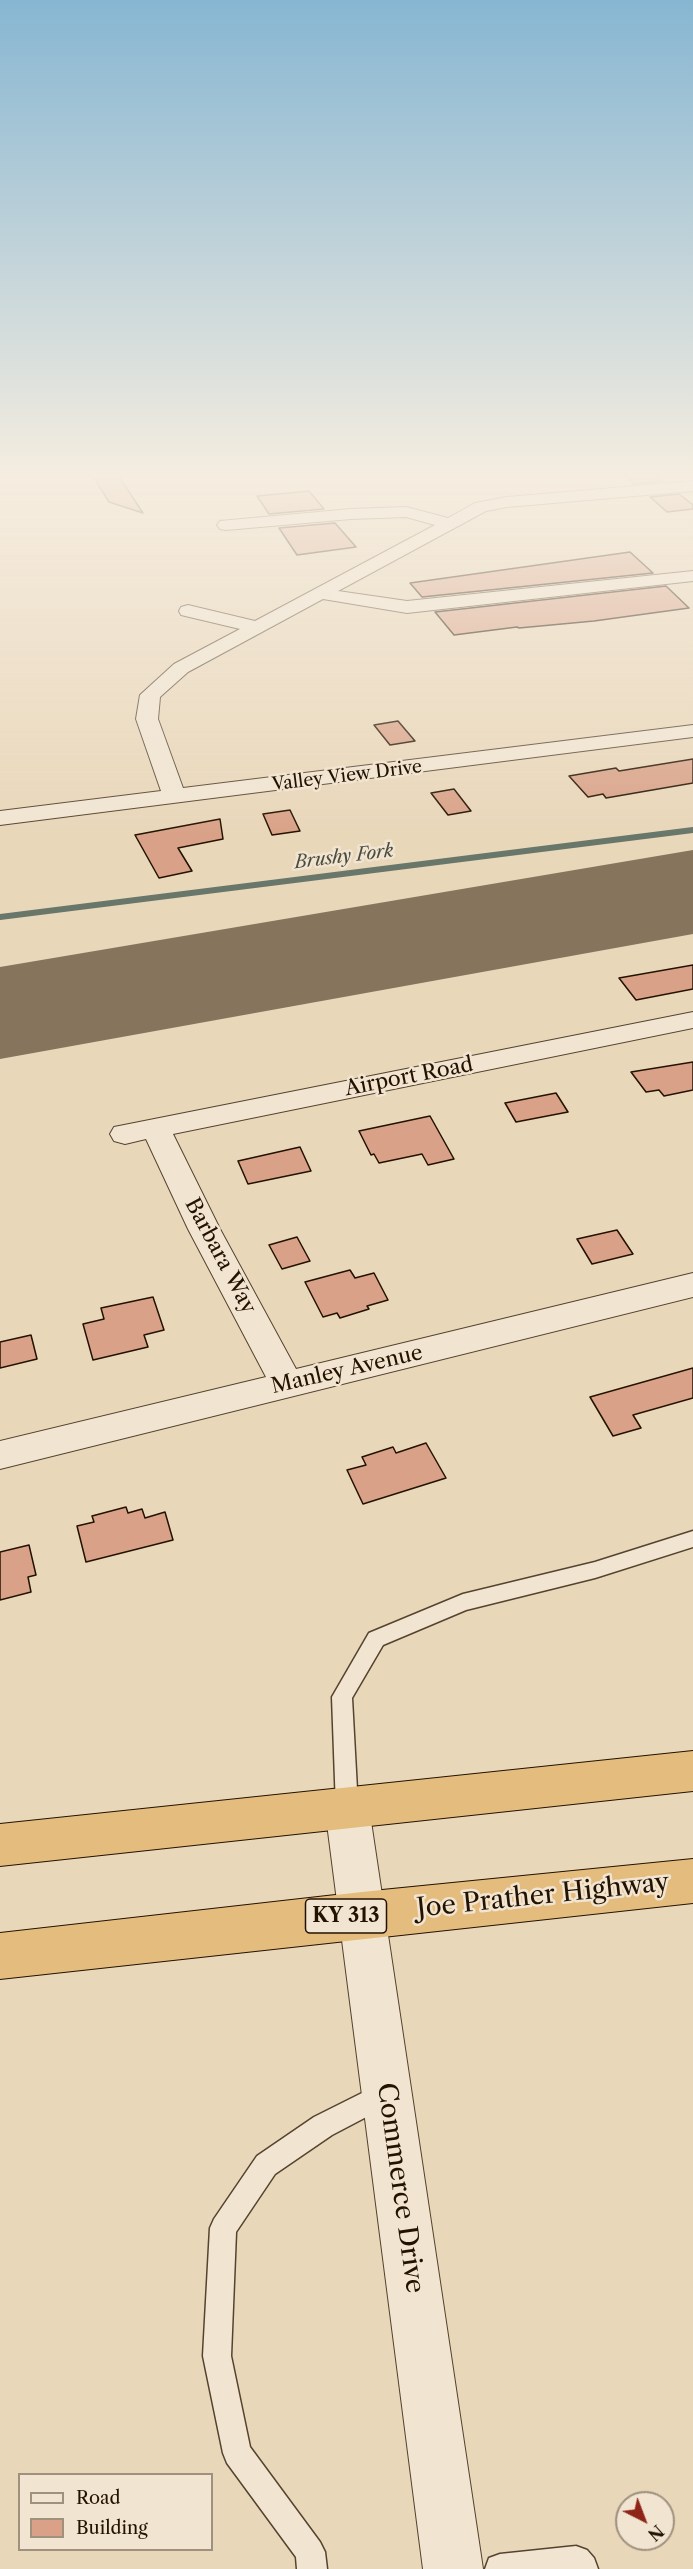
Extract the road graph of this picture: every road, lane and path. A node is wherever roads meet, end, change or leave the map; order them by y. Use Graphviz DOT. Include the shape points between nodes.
graph roads {
  1 [pos="315,595"];
  2 [pos="334,595"];
  3 [pos="519,595"];
  4 [pos="188,611"];
  5 [pos="257,627"];
  6 [pos="693,731"];
  7 [pos="175,797"];
  8 [pos="0,818"];
  9 [pos="693,1020"];
  10 [pos="140,1131"];
  11 [pos="693,1285"];
  12 [pos="287,1384"];
  13 [pos="0,1455"];
  14 [pos="693,1539"];
  15 [pos="693,1771"];
  16 [pos="347,1808"];
  17 [pos="0,1845"];
  18 [pos="693,1881"];
  19 [pos="362,1915"];
  20 [pos="0,1956"];
  21 [pos="387,2092"];
  22 [pos="312,2569"];
  23 [pos="453,2569"];
  24 [pos="500,2569"];
  25 [pos="583,2569"];
  1 -- 5 [label="street"];
  2 -- 3 [label="street" via="407,607"];
  4 -- 5 [label="street"];
  5 -- 7 [label="street" via="181,668 150,695 147,719"];
  6 -- 7 [label="street, Valley View Drive"];
  7 -- 8 [label="street, Valley View Drive"];
  9 -- 10 [label="street, Airport Road"];
  10 -- 12 [label="street, Barbara Way" via="204,1229"];
  11 -- 12 [label="street, Manley Avenue"];
  12 -- 13 [label="street, Manley Avenue"];
  14 -- 16 [label="lane" via="595,1570 463,1602 376,1639 342,1697"];
  15 -- 16 [label="highway"];
  16 -- 17 [label="highway"];
  16 -- 19 [label="street, Commerce Drive"];
  18 -- 19 [label="highway, Joe Prather Highway / KY 313"];
  19 -- 20 [label="highway, Joe Prather Highway / KY 313"];
  19 -- 21 [label="street, Commerce Drive"];
  21 -- 22 [label="lane" via="323,2126 266,2165 223,2228 217,2356 237,2453 310,2552"];
  21 -- 23 [label="street, Commerce Drive"];
  24 -- 25 [label="lane" via="576,2561"];
}
